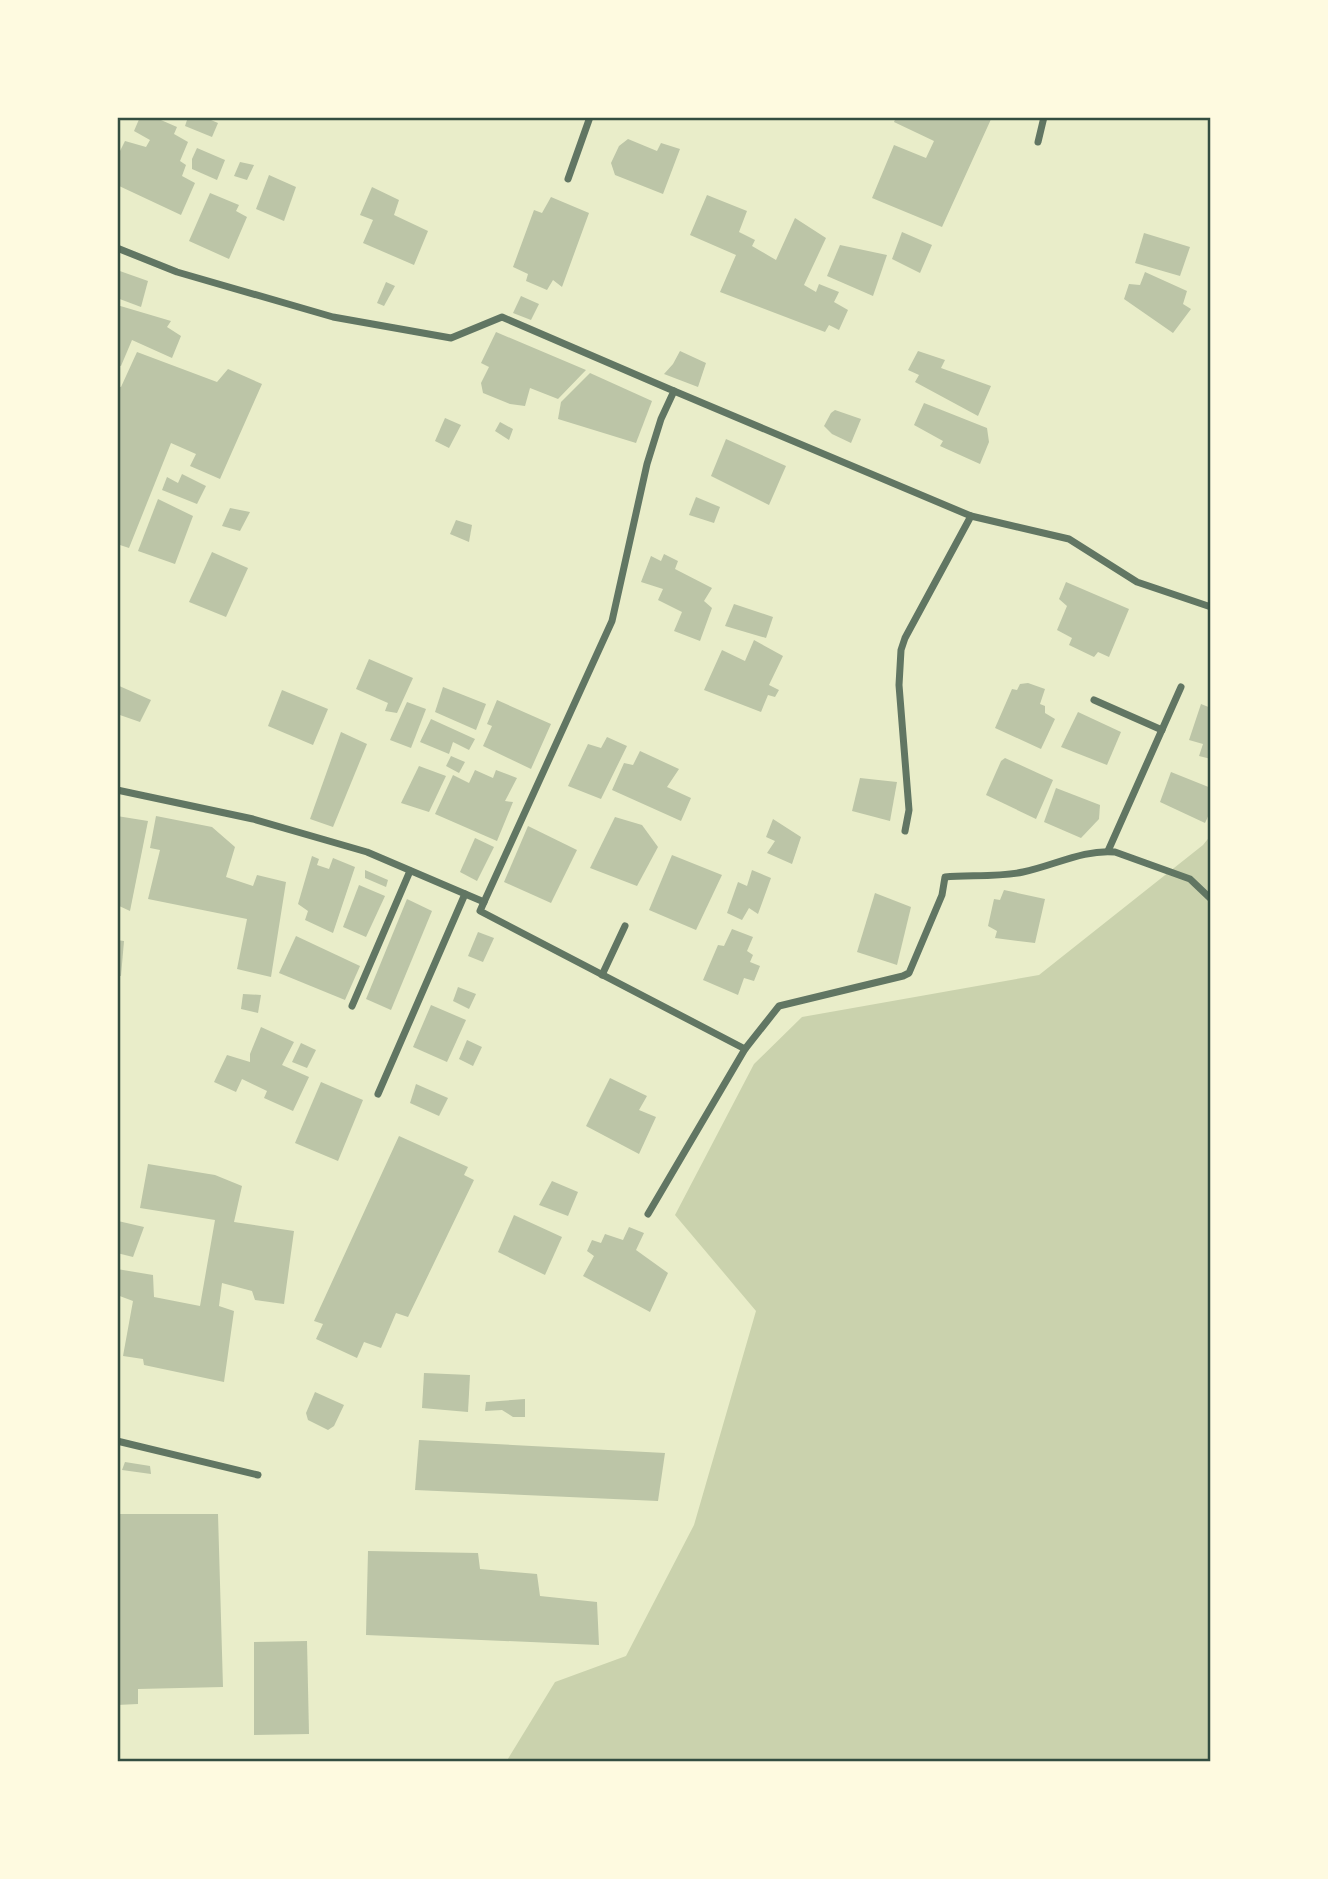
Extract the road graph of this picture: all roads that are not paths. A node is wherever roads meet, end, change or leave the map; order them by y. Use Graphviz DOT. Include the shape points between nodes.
graph roads {
  1 [pos="590,117"];
  2 [pos="1044,117"];
  3 [pos="1038,142"];
  4 [pos="568,179"];
  5 [pos="117,247"];
  6 [pos="674,391"];
  7 [pos="971,516"];
  8 [pos="1211,607"];
  9 [pos="1181,687"];
  10 [pos="1094,700"];
  11 [pos="1162,730"];
  12 [pos="117,790"];
  13 [pos="905,831"];
  14 [pos="1108,851"];
  15 [pos="410,871"];
  16 [pos="465,894"];
  17 [pos="1211,899"];
  18 [pos="484,902"];
  19 [pos="625,926"];
  20 [pos="602,975"];
  21 [pos="352,1006"];
  22 [pos="745,1049"];
  23 [pos="378,1094"];
  24 [pos="648,1214"];
  25 [pos="117,1441"];
  26 [pos="258,1475"];
  1 -- 4 [label="street"];
  2 -- 3 [label="street"];
  5 -- 6 [label="street" via="177,272 333,317 451,338 502,317"];
  6 -- 7 [label="street"];
  6 -- 18 [label="street" via="647,464 612,621"];
  7 -- 8 [label="street" via="1069,540 1137,582"];
  7 -- 13 [label="street" via="901,650 899,685 909,810"];
  9 -- 11 [label="street"];
  10 -- 11 [label="street"];
  11 -- 14 [label="street"];
  12 -- 15 [label="street" via="253,819 367,852"];
  14 -- 17 [label="street" via="1190,878"];
  14 -- 22 [label="street" via="1021,873 945,877 942,895 909,973 779,1006"];
  15 -- 16 [label="street"];
  15 -- 21 [label="street"];
  16 -- 18 [label="street"];
  16 -- 23 [label="street"];
  18 -- 20 [label="street" via="480,911"];
  19 -- 20 [label="street"];
  20 -- 22 [label="street"];
  22 -- 24 [label="street"];
  25 -- 26 [label="street"];
}
